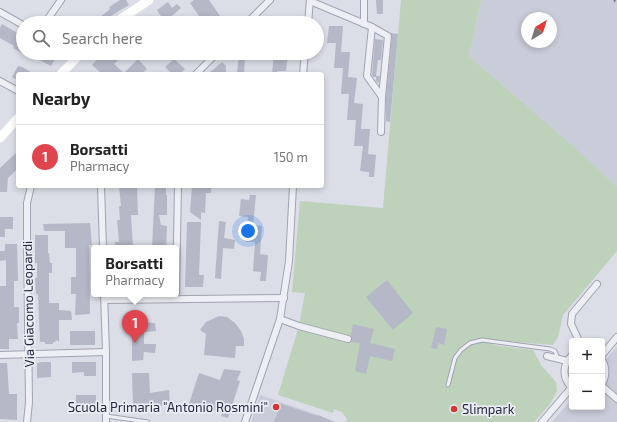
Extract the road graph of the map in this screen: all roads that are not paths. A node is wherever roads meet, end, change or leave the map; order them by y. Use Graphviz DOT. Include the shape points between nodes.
graph roads {
  1 [pos="61,0"];
  2 [pos="149,0"];
  3 [pos="270,0"];
  4 [pos="310,0"];
  5 [pos="364,0"];
  6 [pos="0,12"];
  7 [pos="49,16"];
  8 [pos="126,16"];
  9 [pos="254,16"];
  10 [pos="309,16"];
  11 [pos="16,21"];
  12 [pos="364,24"];
  13 [pos="372,27"];
  14 [pos="73,60"];
  15 [pos="210,60"];
  16 [pos="304,60"];
  17 [pos="63,72"];
  18 [pos="198,72"];
  19 [pos="303,72"];
  20 [pos="0,81"];
  21 [pos="16,90"];
  22 [pos="382,97"];
  23 [pos="16,120"];
  24 [pos="381,132"];
  25 [pos="0,138"];
  26 [pos="31,188"];
  27 [pos="101,188"];
  28 [pos="178,188"];
  29 [pos="293,188"];
  30 [pos="103,245"];
  31 [pos="177,245"];
  32 [pos="597,284"];
  33 [pos="179,295"];
  34 [pos="104,297"];
  35 [pos="284,298"];
  36 [pos="280,319"];
  37 [pos="617,337"];
  38 [pos="578,338"];
  39 [pos="348,339"];
  40 [pos="605,351"];
  41 [pos="106,352"];
  42 [pos="28,354"];
  43 [pos="0,355"];
  44 [pos="548,356"];
  45 [pos="558,359"];
  46 [pos="569,359"];
  47 [pos="567,361"];
  48 [pos="569,384"];
  49 [pos="448,385"];
  50 [pos="605,388"];
  51 [pos="569,390"];
  52 [pos="617,399"];
  53 [pos="106,419"];
  54 [pos="27,422"];
  55 [pos="148,422"];
  56 [pos="245,422"];
  57 [pos="542,422"];
  1 -- 7 [label="street"];
  2 -- 8 [label="street"];
  3 -- 9 [label="street"];
  4 -- 10 [label="street"];
  4 -- 12 [label="street"];
  5 -- 12 [label="street"];
  6 -- 11 [label="street"];
  12 -- 13 [label="street"];
  13 -- 22 [label="street" via="366,76"];
  13 -- 22 [label="street" via="388,36"];
  14 -- 17 [label="street"];
  15 -- 18 [label="street"];
  16 -- 19 [label="street"];
  20 -- 21 [label="street"];
  22 -- 24 [label="street"];
  23 -- 25 [label="street"];
  26 -- 42 [label="street, Via Giacomo Leopardi" via="27,203"];
  27 -- 30 [label="street"];
  28 -- 31 [label="street"];
  29 -- 35 [label="street" via="289,261"];
  32 -- 38 [label="street" via="572,314 571,324"];
  33 -- 35 [label="street"];
  34 -- 41 [label="street"];
  35 -- 36 [label="street"];
  36 -- 39 [label="street"];
  36 -- 56 [label="street"];
  37 -- 40 [label="street"];
  41 -- 42 [label="street"];
  41 -- 53 [label="street"];
  42 -- 43 [label="street"];
  42 -- 54 [label="street, Via Giacomo Leopardi"];
  44 -- 45 [label="street"];
  45 -- 47 [label="street"];
  45 -- 49 [label="lane" via="555,351 550,349 482,340 470,343 461,350 455,358"];
  46 -- 47 [label="street"];
  47 -- 48 [label="street" via="564,375"];
  50 -- 52 [label="street"];
  51 -- 57 [label="street"];
  53 -- 55 [label="lane"];
}
